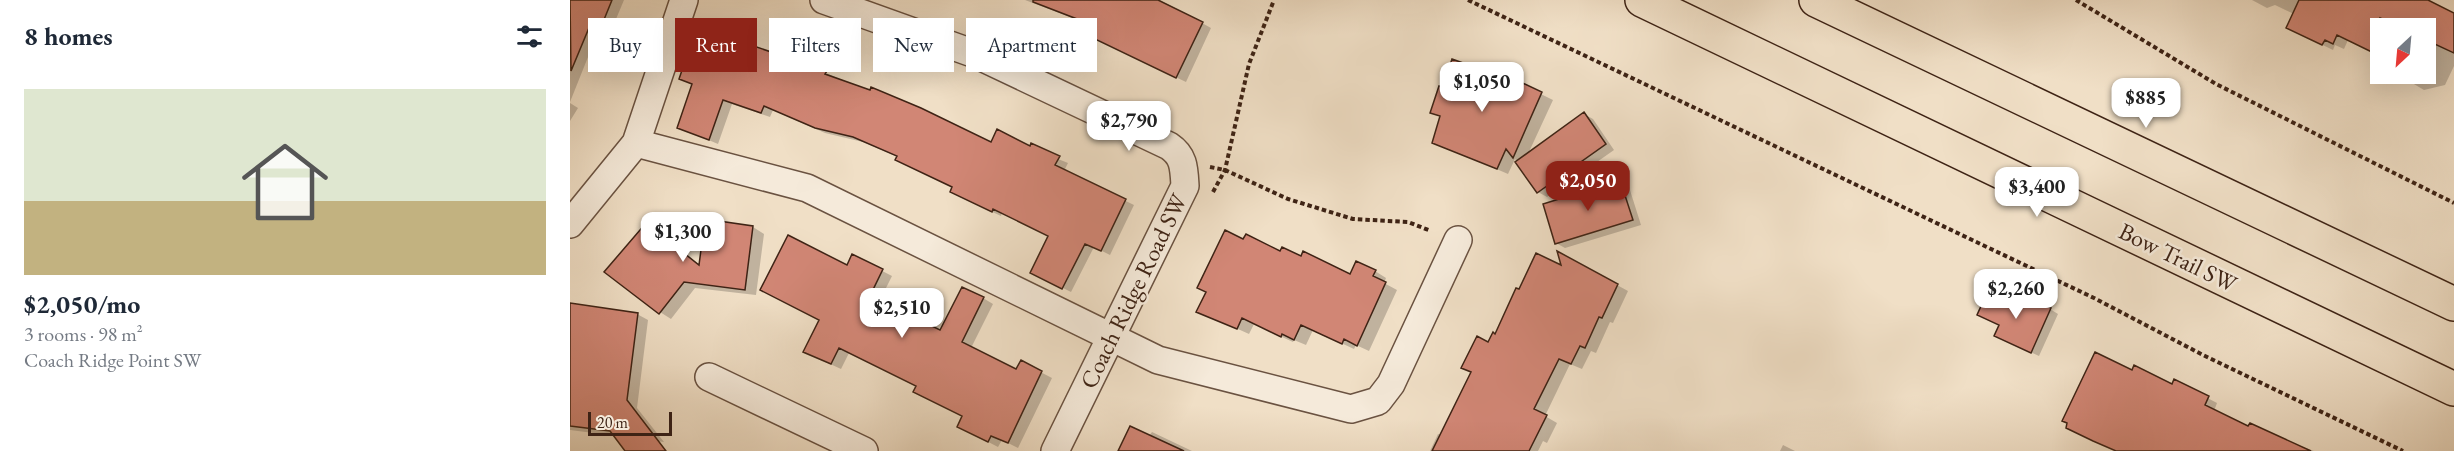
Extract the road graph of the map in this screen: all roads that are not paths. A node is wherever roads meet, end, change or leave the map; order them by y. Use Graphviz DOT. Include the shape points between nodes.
graph roads {
  1 [pos="684,0"];
  2 [pos="825,0"];
  3 [pos="1642,0"];
  4 [pos="1816,0"];
  5 [pos="636,143"];
  6 [pos="570,224"];
  7 [pos="1458,240"];
  8 [pos="2454,304"];
  9 [pos="1112,337"];
  10 [pos="709,377"];
  11 [pos="2454,389"];
  12 [pos="864,451"];
  13 [pos="1055,451"];
  1 -- 5 [label="street"];
  2 -- 9 [label="street, Coach Ridge Road SW" via="975,54 1178,153 1183,162 1185,186"];
  3 -- 11 [label="main road, Bow Trail SW"];
  4 -- 8 [label="main road"];
  5 -- 6 [label="street"];
  5 -- 9 [label="street" via="807,188"];
  7 -- 9 [label="street" via="1390,384 1378,401 1352,409 1158,360"];
  9 -- 13 [label="street, Coach Ridge Road SW"];
  10 -- 12 [label="street"];
}
